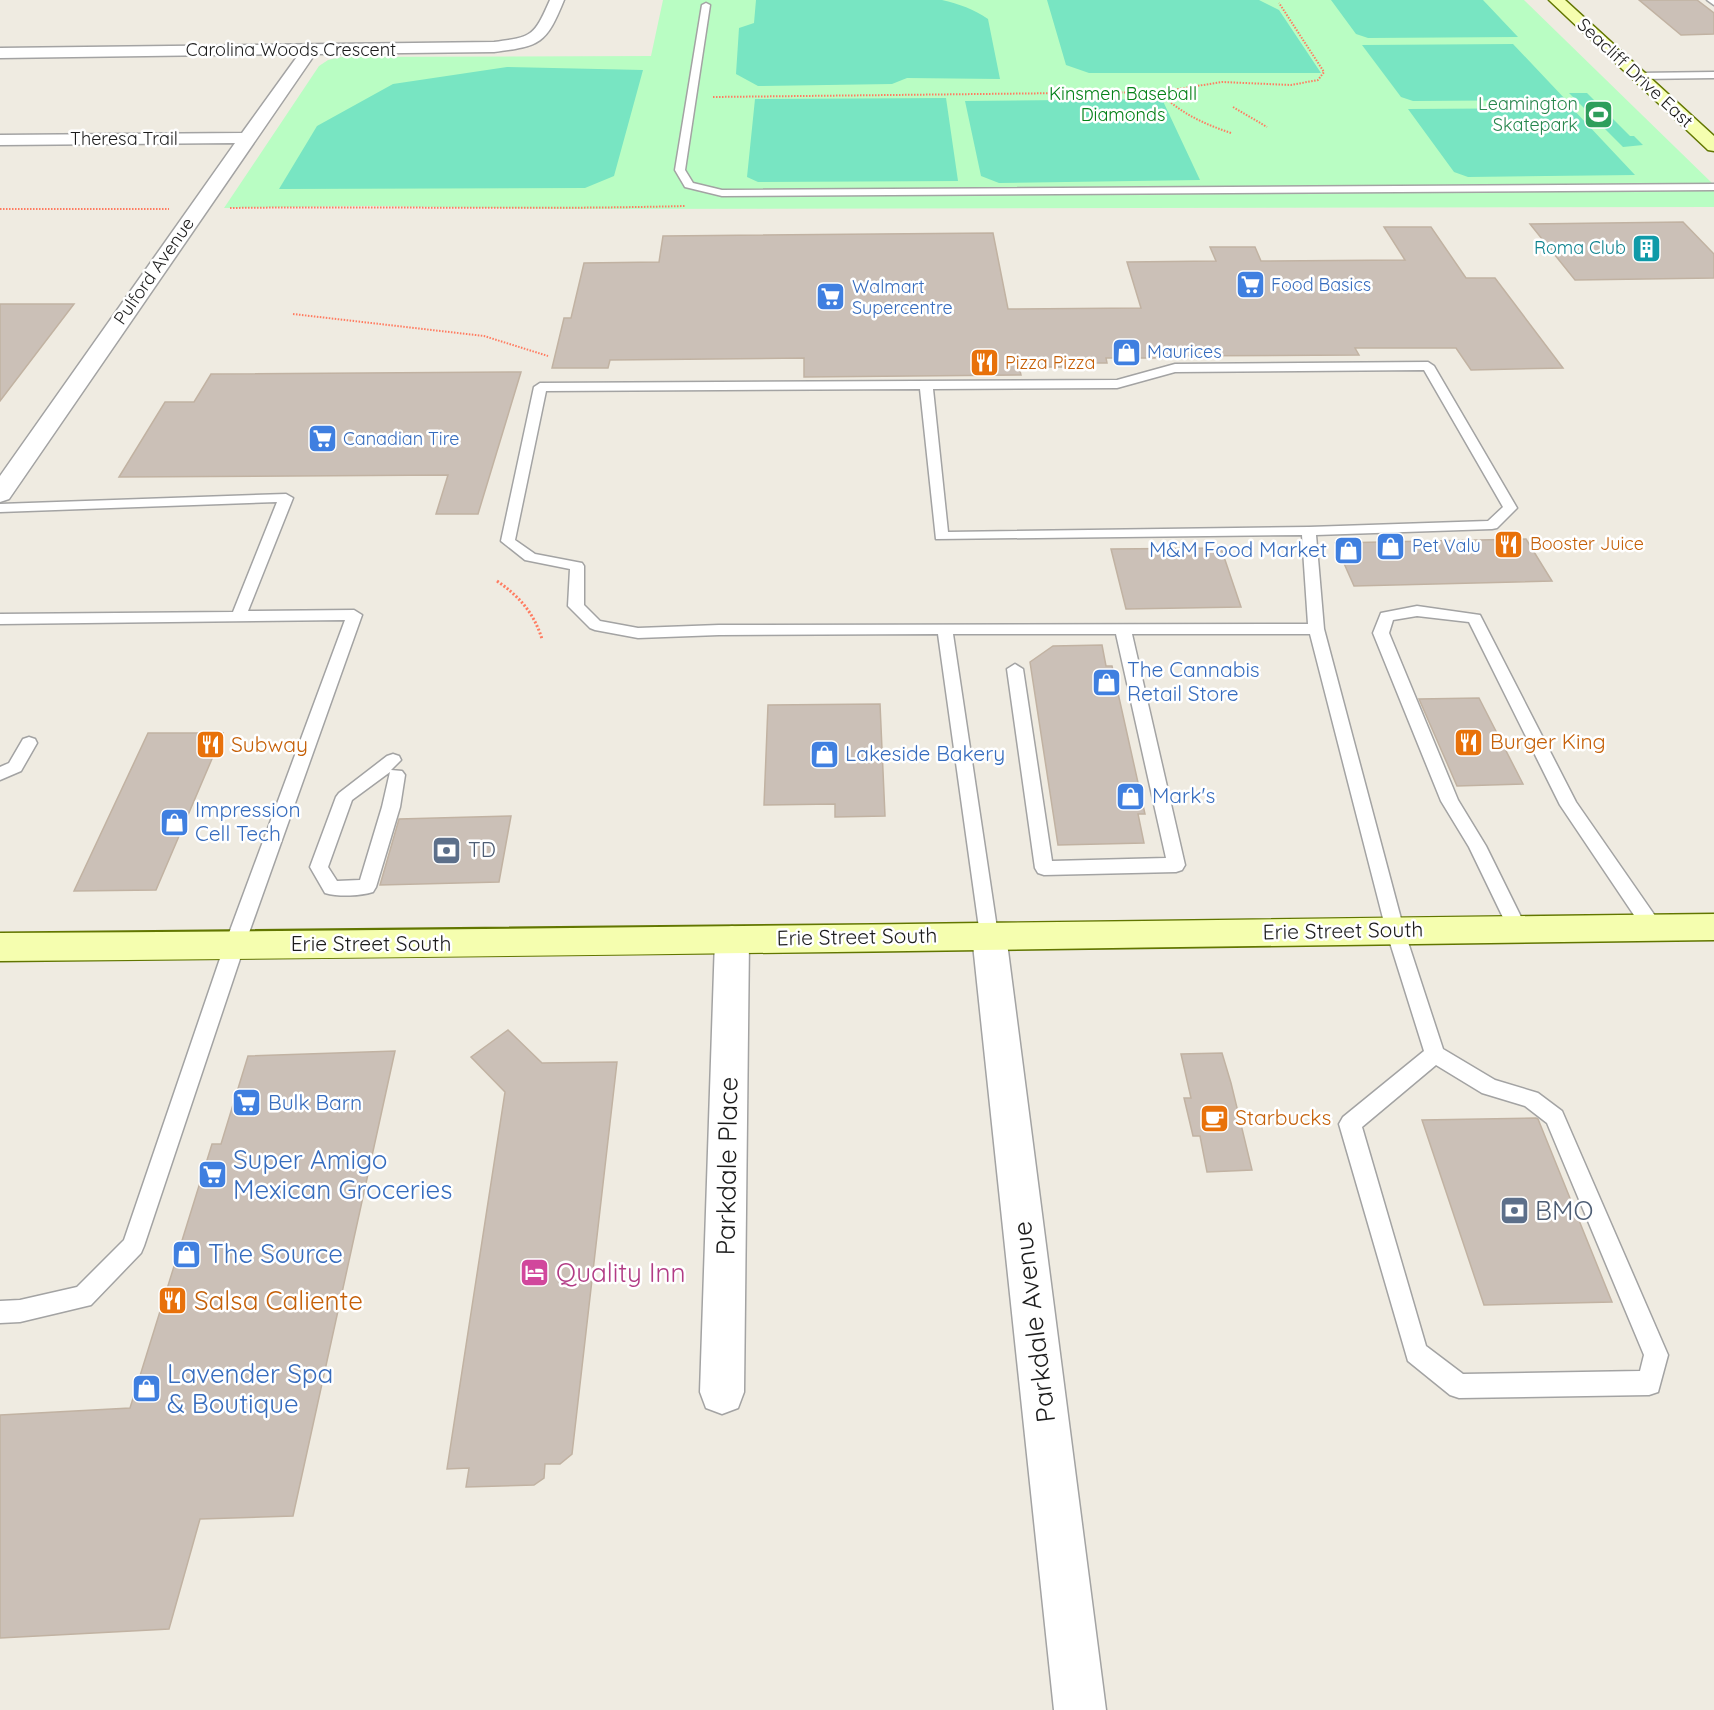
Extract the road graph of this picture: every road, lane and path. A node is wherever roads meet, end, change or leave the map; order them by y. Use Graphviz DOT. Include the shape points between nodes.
graph roads {
  1 [pos="557,0"];
  2 [pos="1556,0"];
  3 [pos="1279,3"];
  4 [pos="706,5"];
  5 [pos="310,50"];
  6 [pos="0,53"];
  7 [pos="1714,75"];
  8 [pos="1638,76"];
  9 [pos="1159,92"];
  10 [pos="691,97"];
  11 [pos="1233,107"];
  12 [pos="1267,127"];
  13 [pos="1231,134"];
  14 [pos="248,138"];
  15 [pos="0,140"];
  16 [pos="1714,146"];
  17 [pos="1714,187"];
  18 [pos="293,314"];
  19 [pos="548,356"];
  20 [pos="926,385"];
  21 [pos="0,494"];
  22 [pos="0,508"];
  23 [pos="1309,531"];
  24 [pos="497,581"];
  25 [pos="239,616"];
  26 [pos="0,619"];
  27 [pos="945,629"];
  28 [pos="1316,629"];
  29 [pos="1123,630"];
  30 [pos="542,639"];
  31 [pos="1015,669"];
  32 [pos="29,743"];
  33 [pos="394,768"];
  34 [pos="0,774"];
  35 [pos="1714,927"];
  36 [pos="1518,928"];
  37 [pos="1653,928"];
  38 [pos="1395,930"];
  39 [pos="989,935"];
  40 [pos="732,939"];
  41 [pos="236,944"];
  42 [pos="0,947"];
  43 [pos="1435,1054"];
  44 [pos="0,1312"];
  45 [pos="722,1392"];
  46 [pos="1080,1710"];
  1 -- 5 [label="street, Carolina Woods Crescent" via="543,34 527,43"];
  2 -- 8 [label="main road, Seacliff Drive East"];
  3 -- 9 [label="path" via="1324,72 1318,80 1291,85 1222,82"];
  4 -- 10 [label="lane"];
  5 -- 6 [label="street, Carolina Woods Crescent"];
  5 -- 14 [label="street, Pulford Avenue"];
  7 -- 8 [label="lane"];
  8 -- 16 [label="main road, Seacliff Drive East"];
  9 -- 10 [label="path"];
  9 -- 13 [label="path" via="1199,123"];
  10 -- 17 [label="lane" via="680,170 689,185 722,193"];
  11 -- 12 [label="path"];
  14 -- 15 [label="street, Theresa Trail"];
  14 -- 21 [label="street, Pulford Avenue"];
  18 -- 19 [label="path" via="484,336"];
  20 -- 23 [label="lane" via="941,536"];
  20 -- 23 [label="lane" via="1117,384 1175,369 1428,366 1510,508 1492,525"];
  20 -- 27 [label="lane" via="540,387 508,541 530,557 577,566 576,606 595,625 638,633"];
  22 -- 25 [label="lane" via="286,498"];
  23 -- 28 [label="lane"];
  24 -- 30 [label="path" via="527,605"];
  25 -- 26 [label="lane"];
  25 -- 41 [label="lane" via="354,615"];
  27 -- 29 [label="lane"];
  27 -- 39 [label="lane"];
  28 -- 29 [label="lane"];
  28 -- 38 [label="lane"];
  29 -- 31 [label="lane" via="1176,865 1044,868"];
  32 -- 34 [label="lane" via="15,767"];
  33 -- 33 [label="lane" via="345,797 319,867 332,888 367,887 391,807"];
  35 -- 37 [label="main road, Erie Street South"];
  36 -- 37 [label="main road, Erie Street South"];
  36 -- 37 [label="lane" via="1450,801 1423,739 1381,633 1386,616 1417,611 1475,618 1569,805"];
  36 -- 38 [label="main road, Erie Street South"];
  38 -- 39 [label="main road, Erie Street South"];
  38 -- 43 [label="lane"];
  39 -- 40 [label="main road, Erie Street South"];
  39 -- 46 [label="street, Parkdale Avenue"];
  40 -- 41 [label="main road, Erie Street South"];
  40 -- 45 [label="street, Parkdale Place"];
  41 -- 42 [label="main road, Erie Street South"];
  41 -- 44 [label="lane" via="133,1246 83,1297"];
  43 -- 43 [label="lane" via="1350,1124 1416,1353 1459,1386 1649,1383 1656,1354 1555,1117 1531,1099 1489,1088"];
}
